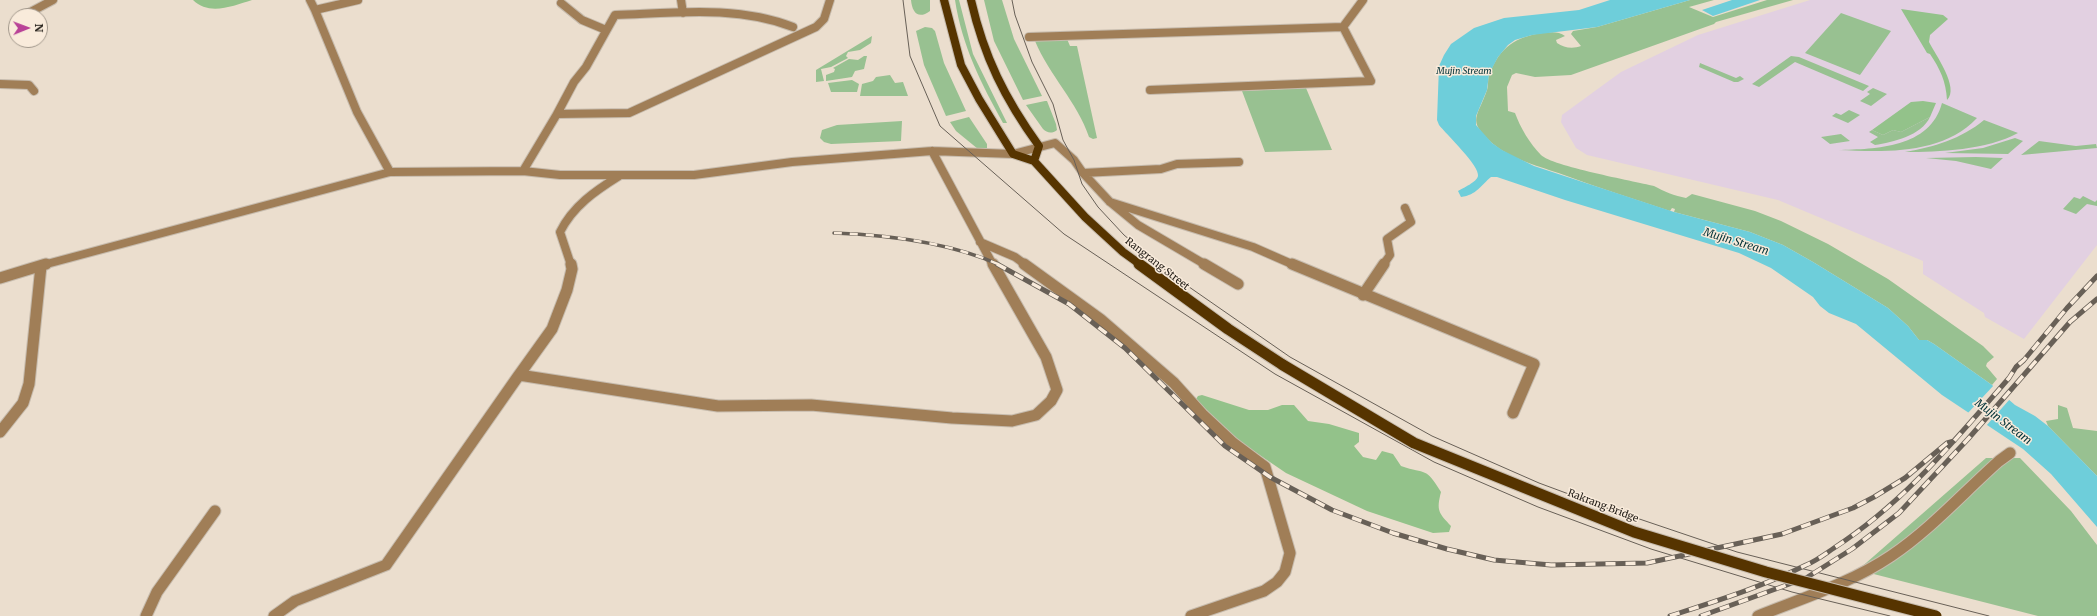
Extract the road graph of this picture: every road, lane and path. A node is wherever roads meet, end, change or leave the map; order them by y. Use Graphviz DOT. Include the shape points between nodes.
graph roads {
  1 [pos="53,0"];
  2 [pos="310,0"];
  3 [pos="358,0"];
  4 [pos="681,0"];
  5 [pos="830,0"];
  6 [pos="944,0"];
  7 [pos="971,0"];
  8 [pos="1363,0"];
  9 [pos="561,3"];
  10 [pos="38,8"];
  11 [pos="315,10"];
  12 [pos="683,13"];
  13 [pos="793,27"];
  14 [pos="1342,27"];
  15 [pos="606,30"];
  16 [pos="1029,37"];
  17 [pos="0,84"];
  18 [pos="1150,90"];
  19 [pos="34,91"];
  20 [pos="557,114"];
  21 [pos="1039,146"];
  22 [pos="932,151"];
  23 [pos="1013,154"];
  24 [pos="1034,161"];
  25 [pos="1239,162"];
  26 [pos="523,171"];
  27 [pos="390,172"];
  28 [pos="1083,173"];
  29 [pos="619,176"];
  30 [pos="1110,202"];
  31 [pos="1405,208"];
  32 [pos="980,242"];
  33 [pos="41,266"];
  34 [pos="0,278"];
  35 [pos="1238,284"];
  36 [pos="1362,295"];
  37 [pos="1282,365"];
  38 [pos="519,375"];
  39 [pos="1513,413"];
  40 [pos="0,432"];
  41 [pos="2010,453"];
  42 [pos="215,511"];
  43 [pos="146,616"];
  44 [pos="274,616"];
  45 [pos="1192,616"];
  46 [pos="1758,616"];
  47 [pos="1936,616"];
  1 -- 10 [label="street"];
  2 -- 11 [label="street"];
  3 -- 11 [label="street"];
  4 -- 12 [label="street"];
  5 -- 20 [label="street" via="824,19 816,27 629,112"];
  6 -- 23 [label="main road" via="961,65"];
  7 -- 21 [label="main road" via="981,44 992,72 1018,118"];
  8 -- 14 [label="street"];
  9 -- 15 [label="street" via="582,21"];
  11 -- 27 [label="street" via="357,112"];
  12 -- 13 [label="street" via="771,17"];
  12 -- 15 [label="street" via="615,15"];
  14 -- 16 [label="street"];
  14 -- 18 [label="street" via="1371,81"];
  15 -- 20 [label="street"];
  17 -- 19 [label="street" via="29,85"];
  20 -- 26 [label="street"];
  21 -- 23 [label="street"];
  21 -- 24 [label="main road"];
  21 -- 28 [label="street" via="1055,143 1074,160"];
  22 -- 23 [label="street"];
  22 -- 29 [label="street" via="792,162 694,175"];
  22 -- 32 [label="street"];
  23 -- 24 [label="main road, Rangrang Street"];
  24 -- 37 [label="main road, Rangrang Street" via="1085,217 1123,252"];
  25 -- 28 [label="street" via="1177,164 1161,169"];
  26 -- 27 [label="street"];
  26 -- 29 [label="street" via="560,175"];
  27 -- 33 [label="street"];
  28 -- 30 [label="street"];
  29 -- 38 [label="street" via="600,188 564,221 560,232 572,269 567,290 552,329"];
  30 -- 35 [label="street" via="1138,225"];
  30 -- 36 [label="street" via="1253,247"];
  31 -- 36 [label="street" via="1411,222 1387,239 1390,255"];
  32 -- 38 [label="street" via="1046,357 1057,390 1051,401 1036,415 1012,421 811,405 718,406"];
  32 -- 45 [label="street" via="1015,256 1100,319 1174,383 1233,443 1265,467 1290,553 1285,572 1277,582 1264,591"];
  33 -- 34 [label="street"];
  33 -- 40 [label="street" via="29,384 23,403"];
  36 -- 39 [label="street" via="1534,364"];
  37 -- 47 [label="main road, Rakrang Bridge, bridge" via="1414,443 1634,532 1766,572"];
  38 -- 44 [label="street" via="386,565 295,601"];
  41 -- 46 [label="street" via="1998,460 1971,488 1907,544 1869,568 1798,602"];
  42 -- 43 [label="street" via="157,592"];
}
